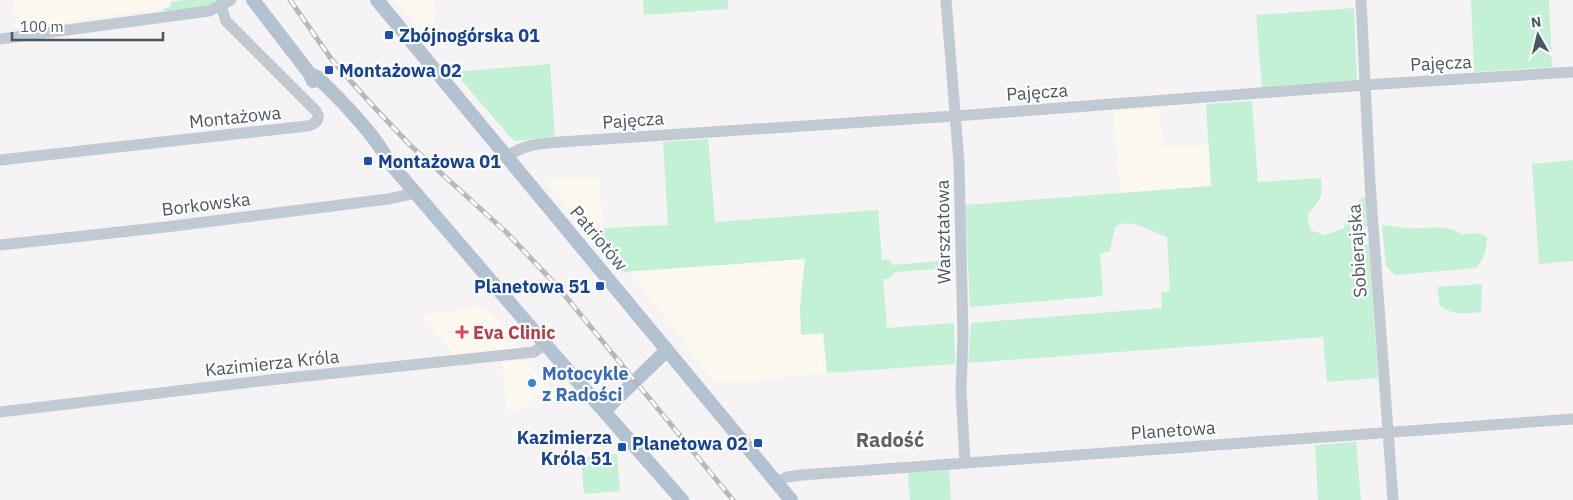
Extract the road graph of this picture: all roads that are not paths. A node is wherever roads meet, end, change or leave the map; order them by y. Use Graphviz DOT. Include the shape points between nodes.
graph roads {
  1 [pos="253,0"];
  2 [pos="377,0"];
  3 [pos="946,0"];
  4 [pos="1361,0"];
  5 [pos="226,3"];
  6 [pos="0,38"];
  7 [pos="1573,72"];
  8 [pos="1365,85"];
  9 [pos="955,116"];
  10 [pos="507,157"];
  11 [pos="0,160"];
  12 [pos="416,193"];
  13 [pos="0,245"];
  14 [pos="545,344"];
  15 [pos="667,350"];
  16 [pos="604,411"];
  17 [pos="0,412"];
  18 [pos="1573,419"];
  19 [pos="1387,433"];
  20 [pos="965,463"];
  21 [pos="776,483"];
  22 [pos="682,500"];
  23 [pos="791,500"];
  24 [pos="1393,500"];
  1 -- 12 [label="main road" via="310,74 334,93"];
  2 -- 10 [label="main road, Patriotów"];
  3 -- 9 [label="street, Warsztatowa"];
  4 -- 8 [label="street, Sobierajska"];
  5 -- 6 [label="street" via="209,11"];
  5 -- 11 [label="street, Montażowa" via="226,21 316,111 319,115 316,124"];
  7 -- 8 [label="street, Pajęcza"];
  8 -- 9 [label="street, Pajęcza"];
  8 -- 19 [label="street, Sobierajska"];
  9 -- 10 [label="street, Pajęcza" via="544,144 525,146"];
  9 -- 20 [label="street, Warsztatowa" via="959,163 961,390"];
  10 -- 15 [label="main road, Patriotów"];
  12 -- 13 [label="street, Borkowska" via="166,227"];
  12 -- 14 [label="main road"];
  14 -- 16 [label="main road"];
  14 -- 17 [label="street, Kazimierza Króla" via="534,352"];
  15 -- 16 [label="main road"];
  15 -- 21 [label="main road, Patriotów"];
  16 -- 22 [label="main road"];
  18 -- 19 [label="street, Planetowa"];
  19 -- 20 [label="street, Planetowa"];
  19 -- 24 [label="street, Sobierajska"];
  20 -- 21 [label="street, Planetowa" via="802,475"];
  21 -- 23 [label="main road, Patriotów"];
}
